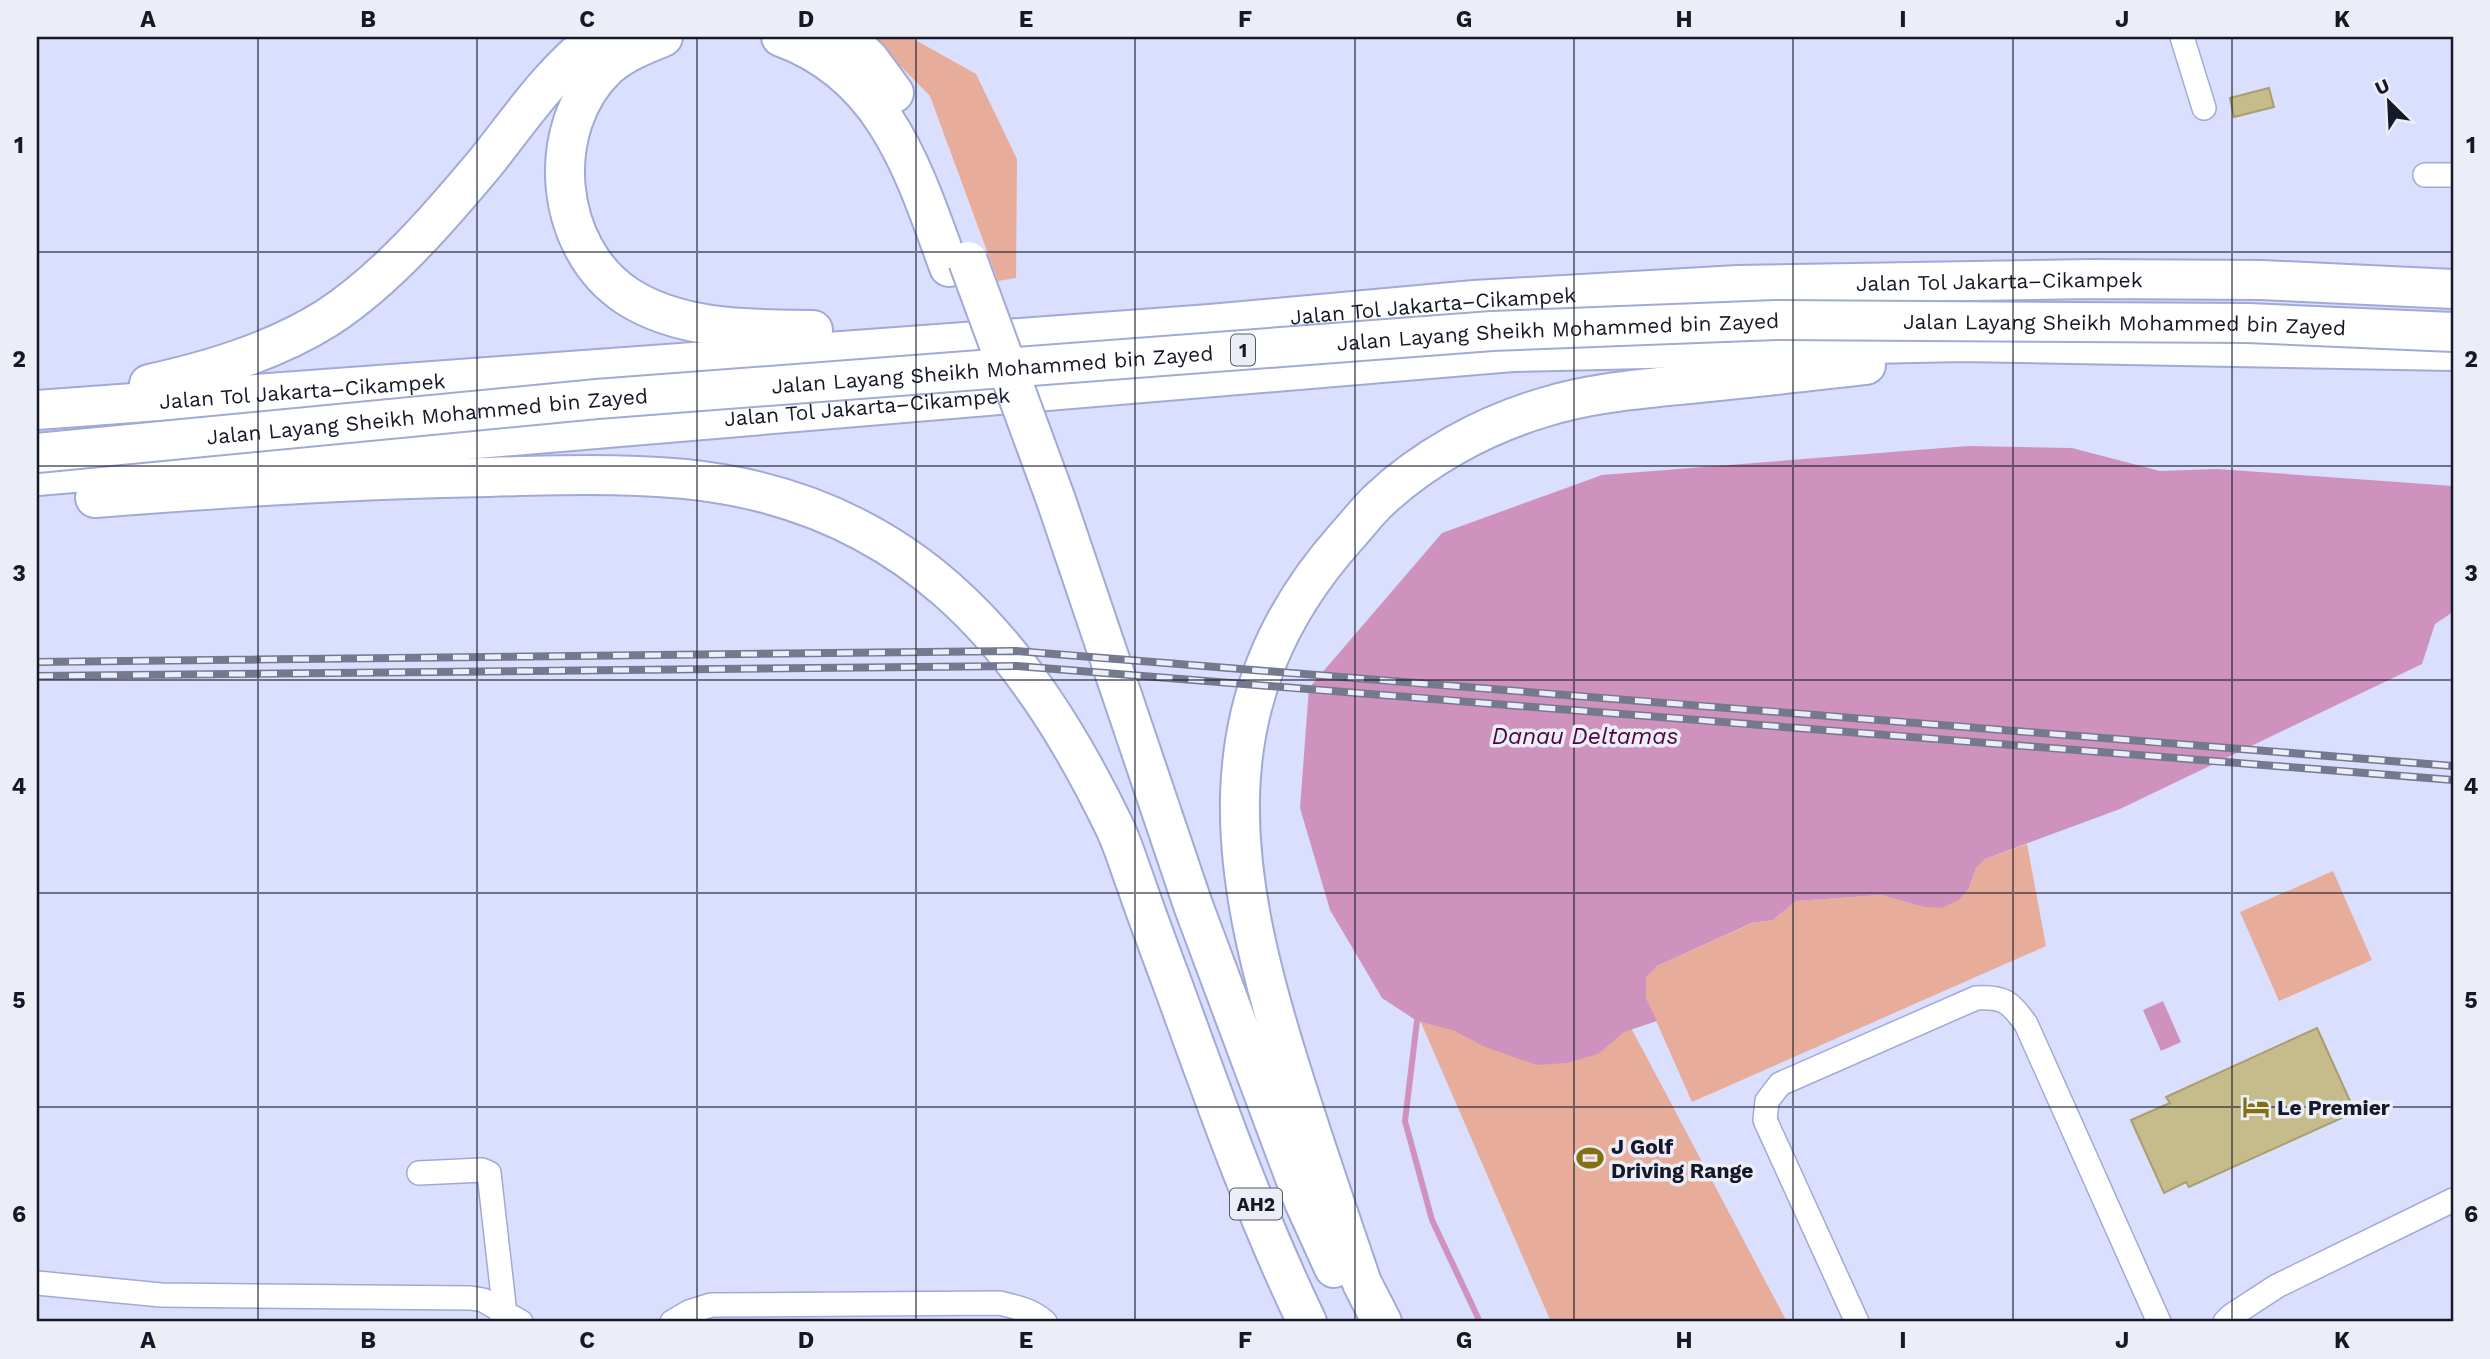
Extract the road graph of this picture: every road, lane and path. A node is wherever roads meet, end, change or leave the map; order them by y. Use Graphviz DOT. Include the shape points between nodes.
graph roads {
  1 [pos="598,37"];
  2 [pos="663,37"];
  3 [pos="781,37"];
  4 [pos="845,37"];
  5 [pos="2182,37"];
  6 [pos="2204,108"];
  7 [pos="2425,175"];
  8 [pos="2453,175"];
  9 [pos="958,264"];
  10 [pos="2453,289"];
  11 [pos="1474,300"];
  12 [pos="2453,316"];
  13 [pos="2453,332"];
  14 [pos="2077,343"];
  15 [pos="2453,351"];
  16 [pos="37,408"];
  17 [pos="37,428"];
  18 [pos="37,453"];
  19 [pos="37,476"];
  20 [pos="37,500"];
  21 [pos="1044,503"];
  22 [pos="1217,1079"];
  23 [pos="419,1173"];
  24 [pos="2453,1200"];
  25 [pos="37,1283"];
  26 [pos="509,1320"];
  27 [pos="672,1322"];
  28 [pos="1045,1322"];
  29 [pos="1307,1322"];
  30 [pos="1331,1322"];
  31 [pos="1360,1322"];
  32 [pos="1381,1322"];
  33 [pos="1857,1322"];
  34 [pos="2158,1322"];
  35 [pos="2225,1322"];
  1 -- 16 [label="highway" via="560,69 466,186 414,242 328,317 268,347 195,372"];
  2 -- 11 [label="highway" via="629,52 592,84 571,128 565,185 570,213 591,261 627,296 673,317 765,329 864,330 1204,302 1411,292"];
  3 -- 9 [label="highway" via="821,56 868,95 899,144"];
  4 -- 9 [label="highway" via="890,85 906,113 945,196"];
  5 -- 6 [label="street"];
  7 -- 8 [label="street"];
  9 -- 21 [label="highway"];
  10 -- 11 [label="highway, Jalan Tol Jakarta–Cikampek / 1" via="2263,280 2092,279 1738,285"];
  11 -- 16 [label="highway, Jalan Tol Jakarta–Cikampek / 1" via="1210,324"];
  12 -- 17 [label="highway, Jalan Layang Sheikh Mohammed bin Zayed / 1" via="2241,308 1752,304 869,360"];
  13 -- 18 [label="highway, Jalan Layang Sheikh Mohammed bin Zayed / 1, bridge" via="2248,323 1804,320 1492,331 597,399"];
  14 -- 15 [label="highway, Jalan Tol Jakarta–Cikampek / 1"];
  14 -- 19 [label="highway, Jalan Tol Jakarta–Cikampek / 1" via="1850,343 1511,352"];
  14 -- 32 [label="highway" via="1649,388 1544,407 1488,427 1399,483 1332,552 1312,580 1281,631 1252,708 1241,766 1239,836 1251,926 1274,1015 1362,1283"];
  20 -- 22 [label="highway" via="416,478 636,476 733,486 813,508 848,523 925,571 972,611 1022,670 1059,724 1117,832"];
  21 -- 22 [label="highway" via="1153,850"];
  21 -- 31 [label="highway" via="1304,1202"];
  22 -- 29 [label="highway, AH2" via="1283,1273"];
  22 -- 30 [label="highway, AH2"];
  23 -- 26 [label="street" via="489,1173"];
  24 -- 35 [label="street" via="2277,1286"];
  25 -- 26 [label="street" via="162,1295 471,1298 483,1300"];
  27 -- 28 [label="street" via="711,1305 999,1303 1020,1307"];
  33 -- 34 [label="street" via="1765,1120 1767,1101 1780,1084 1976,998 1995,997 2013,1005 2026,1024"];
}
